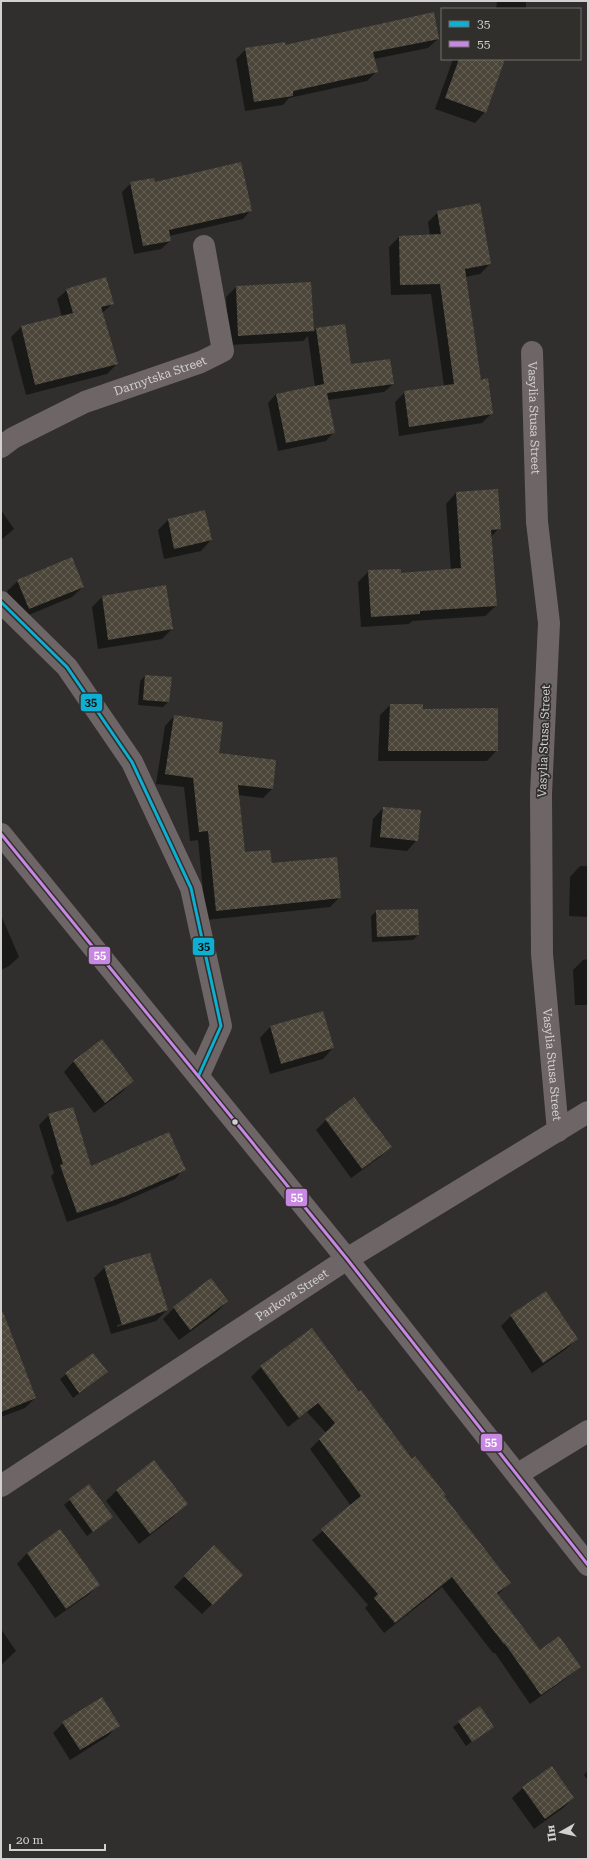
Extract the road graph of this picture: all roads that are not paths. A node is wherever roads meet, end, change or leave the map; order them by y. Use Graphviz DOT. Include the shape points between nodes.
graph roads {
  1 [pos="204,246"];
  2 [pos="532,352"];
  3 [pos="1,447"];
  4 [pos="1,602"];
  5 [pos="1,834"];
  6 [pos="199,1075"];
  7 [pos="588,1112"];
  8 [pos="558,1131"];
  9 [pos="347,1258"];
  10 [pos="588,1431"];
  11 [pos="518,1474"];
  12 [pos="1,1486"];
  13 [pos="588,1564"];
  1 -- 3 [label="street, Darnytska Street" via="223,351 201,362 85,402 13,438"];
  2 -- 8 [label="street, Vasylia Stusa Street" via="537,522 548,623 541,794 542,954"];
  4 -- 6 [label="street" via="67,667 132,762 191,888 221,1026"];
  5 -- 6 [label="street"];
  6 -- 9 [label="street"];
  7 -- 8 [label="street, Parkova Street"];
  8 -- 9 [label="street, Parkova Street"];
  9 -- 11 [label="street"];
  9 -- 12 [label="street, Parkova Street"];
  10 -- 11 [label="street"];
  11 -- 13 [label="street"];
}
